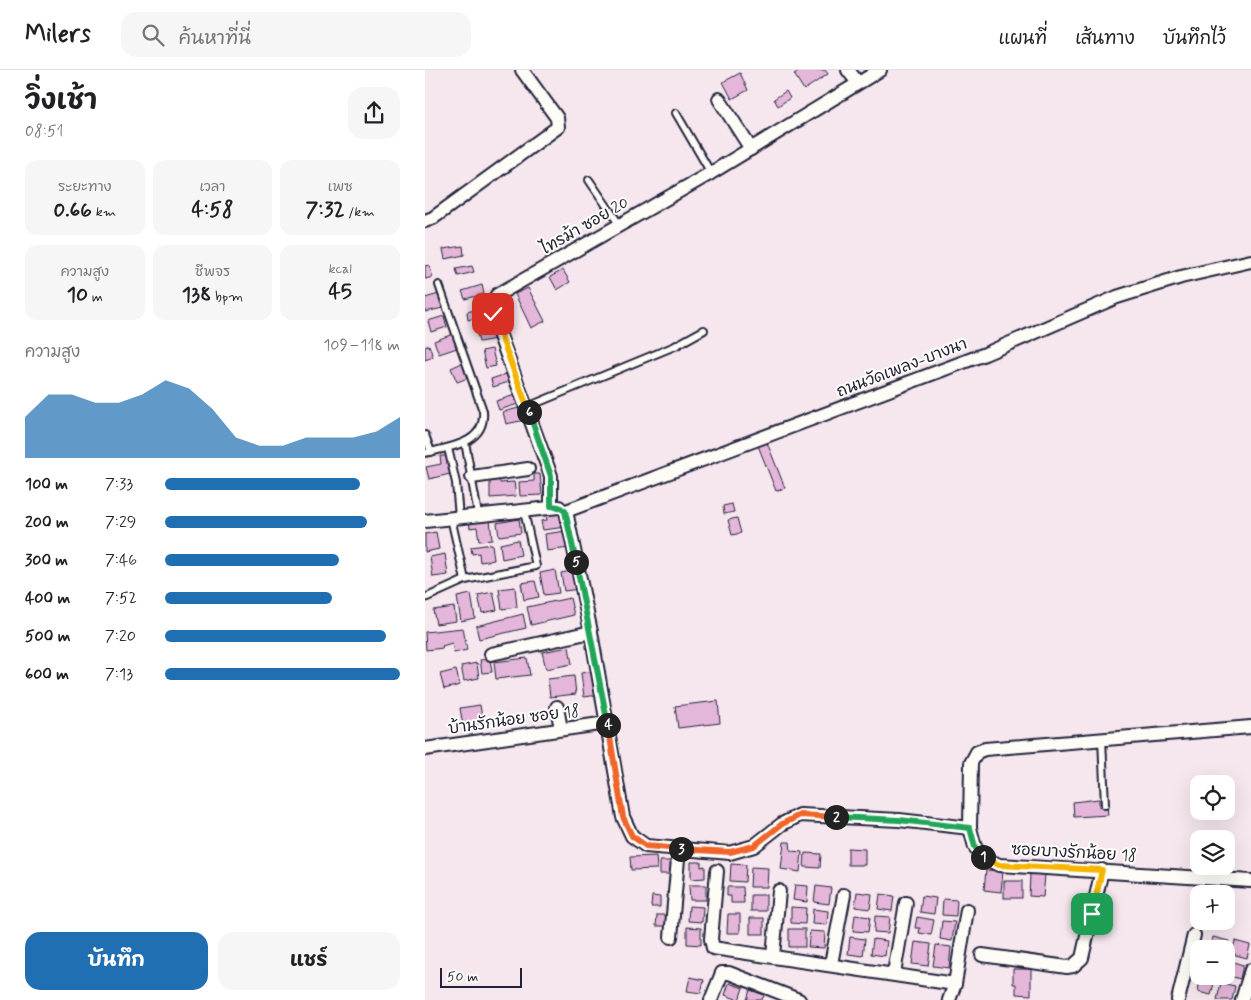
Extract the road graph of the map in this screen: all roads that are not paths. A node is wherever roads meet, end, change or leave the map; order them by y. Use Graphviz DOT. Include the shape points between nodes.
graph roads {
  1 [pos="522,70"];
  2 [pos="848,70"];
  3 [pos="880,70"];
  4 [pos="858,83"];
  5 [pos="719,99"];
  6 [pos="676,112"];
  7 [pos="751,149"];
  8 [pos="711,173"];
  9 [pos="589,180"];
  10 [pos="425,221"];
  11 [pos="619,224"];
  12 [pos="1251,261"];
  13 [pos="439,285"];
  14 [pos="704,330"];
  15 [pos="527,407"];
  16 [pos="425,435"];
  17 [pos="465,442"];
  18 [pos="447,448"];
  19 [pos="428,452"];
  20 [pos="528,469"];
  21 [pos="472,477"];
  22 [pos="551,506"];
  23 [pos="524,511"];
  24 [pos="565,511"];
  25 [pos="478,514"];
  26 [pos="455,517"];
  27 [pos="425,521"];
  28 [pos="465,580"];
  29 [pos="425,598"];
  30 [pos="591,632"];
  31 [pos="491,654"];
  32 [pos="557,707"];
  33 [pos="607,723"];
  34 [pos="1251,727"];
  35 [pos="561,729"];
  36 [pos="1102,739"];
  37 [pos="425,749"];
  38 [pos="1105,805"];
  39 [pos="970,828"];
  40 [pos="679,848"];
  41 [pos="1102,870"];
  42 [pos="717,871"];
  43 [pos="1251,882"];
  44 [pos="779,891"];
  45 [pos="844,895"];
  46 [pos="905,903"];
  47 [pos="967,910"];
  48 [pos="1195,935"];
  49 [pos="671,937"];
  50 [pos="983,955"];
  51 [pos="773,956"];
  52 [pos="831,964"];
  53 [pos="1251,970"];
  54 [pos="894,973"];
  55 [pos="955,984"];
  56 [pos="711,1000"];
  57 [pos="799,1000"];
  58 [pos="949,1000"];
  59 [pos="1178,1000"];
  60 [pos="1242,1000"];
  1 -- 10 [label="street" via="557,118 559,127"];
  2 -- 4 [label="street"];
  3 -- 4 [label="street, ไทรม้า ซอย 20"];
  4 -- 7 [label="street, ไทรม้า ซอย 20"];
  5 -- 7 [label="street"];
  6 -- 8 [label="lane"];
  7 -- 8 [label="street, ไทรม้า ซอย 20"];
  8 -- 11 [label="street, ไทรม้า ซอย 20"];
  9 -- 11 [label="lane"];
  11 -- 15 [label="street, ไทรม้า ซอย 20" via="497,295 492,304"];
  12 -- 24 [label="street, ถนนวัดเพลง-บางนา" via="1181,277 1117,297 985,354"];
  13 -- 17 [label="lane" via="483,411 482,428"];
  14 -- 15 [label="lane" via="675,346"];
  15 -- 22 [label="street, ไทรม้า ซอย 20" via="551,476"];
  16 -- 19 [label="lane"];
  17 -- 18 [label="lane"];
  17 -- 21 [label="lane"];
  18 -- 19 [label="lane"];
  18 -- 26 [label="lane" via="456,483"];
  20 -- 21 [label="street"];
  21 -- 25 [label="lane"];
  22 -- 23 [label="street"];
  22 -- 24 [label="street"];
  23 -- 25 [label="street"];
  23 -- 28 [label="lane" via="536,566"];
  24 -- 30 [label="street"];
  25 -- 26 [label="street"];
  26 -- 27 [label="street"];
  26 -- 28 [label="lane"];
  28 -- 29 [label="lane"];
  30 -- 31 [label="street"];
  30 -- 33 [label="street"];
  32 -- 35 [label="street"];
  33 -- 35 [label="street, บ้านรักน้อย ซอย 18"];
  33 -- 40 [label="street" via="623,817 632,836 646,846"];
  34 -- 36 [label="street"];
  35 -- 37 [label="street, บ้านรักน้อย ซอย 18"];
  36 -- 38 [label="lane"];
  36 -- 39 [label="street" via="977,752 971,763"];
  39 -- 40 [label="street" via="899,820 800,815 782,824 754,846 730,852"];
  39 -- 41 [label="street, ซอยบางรักน้อย 18" via="975,847 984,858 999,865"];
  40 -- 49 [label="street"];
  41 -- 43 [label="street, ซอยบางรักน้อย 18"];
  41 -- 50 [label="street" via="1079,962 1067,967"];
  42 -- 51 [label="street" via="713,948"];
  44 -- 51 [label="street"];
  45 -- 52 [label="street"];
  46 -- 54 [label="street"];
  47 -- 55 [label="street"];
  48 -- 59 [label="street"];
  51 -- 52 [label="street"];
  52 -- 54 [label="street"];
  53 -- 60 [label="street"];
  54 -- 55 [label="street"];
  55 -- 58 [label="street"];
  56 -- 57 [label="street" via="719,978 729,973"];
}
